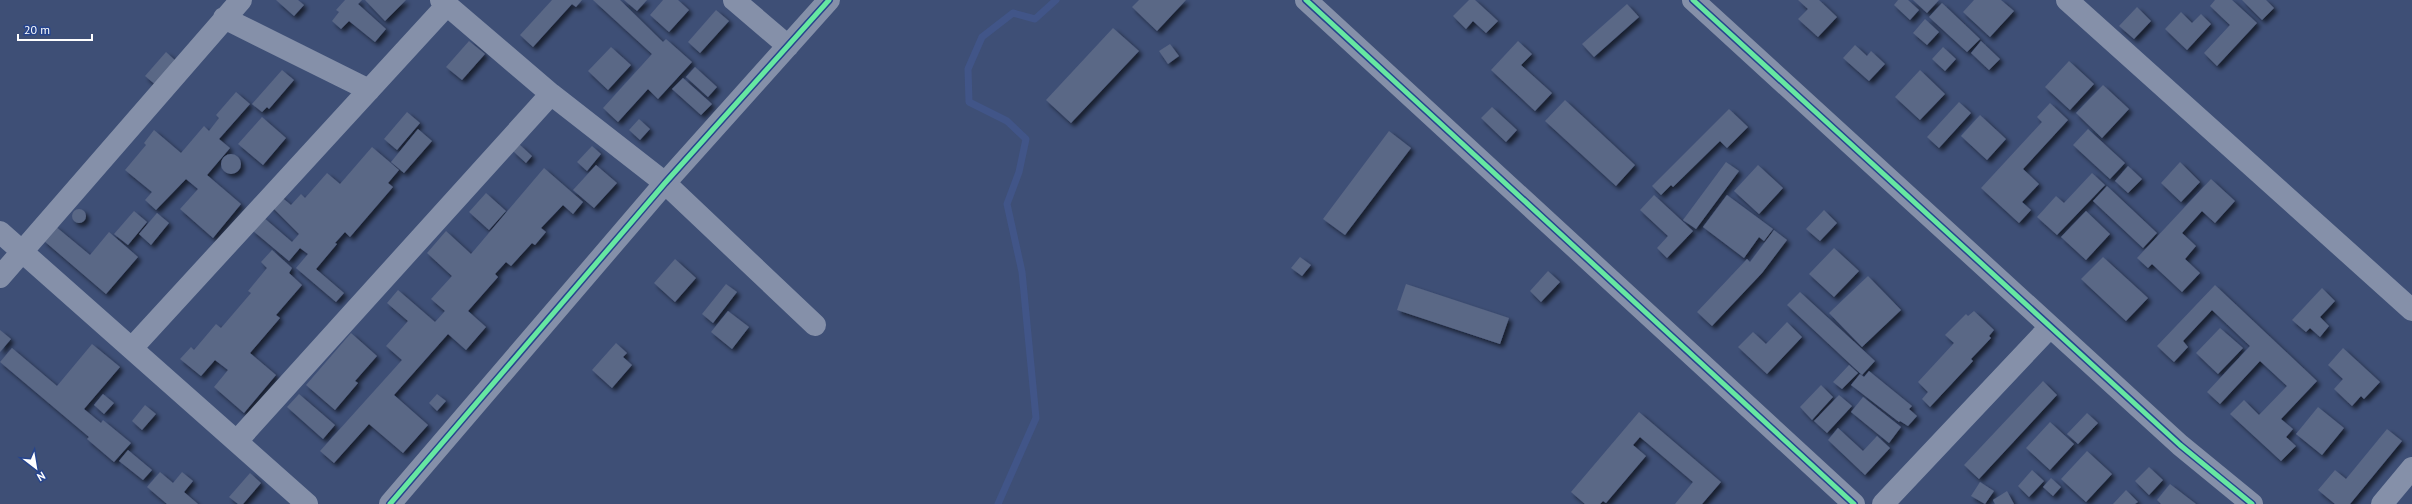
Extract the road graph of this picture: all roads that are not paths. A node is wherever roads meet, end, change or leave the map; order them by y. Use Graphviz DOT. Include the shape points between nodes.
graph roads {
  1 [pos="241,0"];
  2 [pos="734,0"];
  3 [pos="829,0"];
  4 [pos="1306,0"];
  5 [pos="1693,0"];
  6 [pos="2067,0"];
  7 [pos="444,3"];
  8 [pos="224,18"];
  9 [pos="788,46"];
  10 [pos="369,90"];
  11 [pos="551,94"];
  12 [pos="665,183"];
  13 [pos="0,232"];
  14 [pos="22,251"];
  15 [pos="0,277"];
  16 [pos="2412,310"];
  17 [pos="815,325"];
  18 [pos="2050,327"];
  19 [pos="132,348"];
  20 [pos="237,441"];
  21 [pos="2412,468"];
  22 [pos="307,504"];
  23 [pos="390,504"];
  24 [pos="1854,504"];
  25 [pos="1883,504"];
  26 [pos="2252,504"];
  27 [pos="2382,504"];
  1 -- 8 [label="street"];
  2 -- 9 [label="street"];
  3 -- 9 [label="street"];
  4 -- 24 [label="street"];
  5 -- 18 [label="street"];
  6 -- 16 [label="street"];
  7 -- 10 [label="street"];
  7 -- 11 [label="street"];
  8 -- 10 [label="street"];
  8 -- 14 [label="street"];
  9 -- 12 [label="street"];
  10 -- 19 [label="street"];
  11 -- 12 [label="street"];
  11 -- 20 [label="street"];
  12 -- 17 [label="street"];
  12 -- 23 [label="street"];
  13 -- 14 [label="street"];
  14 -- 15 [label="street"];
  14 -- 19 [label="street"];
  18 -- 25 [label="street"];
  18 -- 26 [label="street" via="2180,445"];
  19 -- 20 [label="street"];
  20 -- 22 [label="street"];
  21 -- 27 [label="street"];
}
